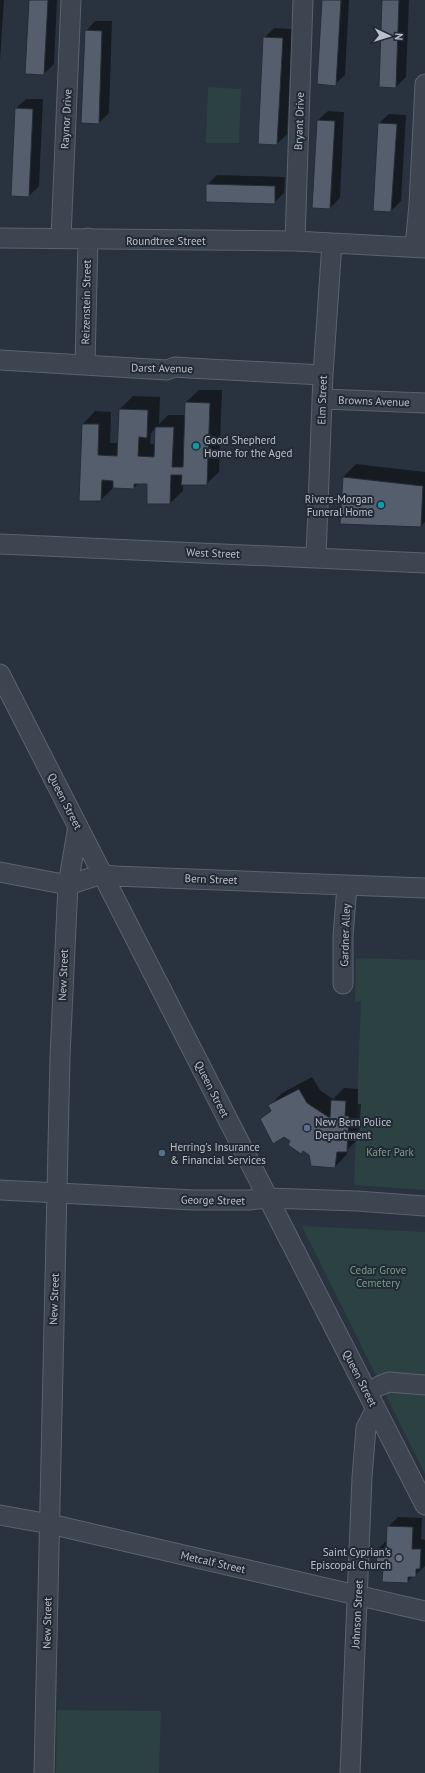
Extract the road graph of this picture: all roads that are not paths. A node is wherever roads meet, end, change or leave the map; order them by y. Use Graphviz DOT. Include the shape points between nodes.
graph roads {
  1 [pos="71,0"];
  2 [pos="304,0"];
  3 [pos="425,84"];
  4 [pos="0,238"];
  5 [pos="61,238"];
  6 [pos="88,238"];
  7 [pos="294,241"];
  8 [pos="332,243"];
  9 [pos="420,247"];
  10 [pos="0,360"];
  11 [pos="85,365"];
  12 [pos="323,375"];
  13 [pos="323,400"];
  14 [pos="425,403"];
  15 [pos="0,544"];
  16 [pos="316,557"];
  17 [pos="425,563"];
  18 [pos="0,674"];
  19 [pos="78,826"];
  20 [pos="0,872"];
  21 [pos="102,874"];
  22 [pos="68,885"];
  23 [pos="347,886"];
  24 [pos="425,888"];
  25 [pos="343,984"];
  26 [pos="0,1190"];
  27 [pos="58,1193"];
  28 [pos="268,1198"];
  29 [pos="425,1206"];
  30 [pos="425,1385"];
  31 [pos="378,1386"];
  32 [pos="376,1409"];
  33 [pos="425,1505"];
  34 [pos="0,1515"];
  35 [pos="50,1524"];
  36 [pos="358,1595"];
  37 [pos="425,1611"];
  38 [pos="44,1773"];
  39 [pos="350,1773"];
  1 -- 5 [label="street, Raynor Drive"];
  2 -- 7 [label="street, Bryant Drive"];
  3 -- 9 [label="street"];
  4 -- 5 [label="street, Roundtree Street"];
  5 -- 6 [label="street, Roundtree Street"];
  6 -- 7 [label="street, Roundtree Street" via="117,241"];
  6 -- 11 [label="street, Reizenstein Street"];
  7 -- 8 [label="street, Roundtree Street"];
  8 -- 9 [label="street, Roundtree Street"];
  8 -- 12 [label="street, Elm Street"];
  10 -- 11 [label="street, Darst Avenue"];
  11 -- 12 [label="street, Darst Avenue"];
  12 -- 13 [label="street, Elm Street"];
  13 -- 14 [label="street, Browns Avenue"];
  13 -- 16 [label="street, Elm Street"];
  15 -- 16 [label="street, West Street"];
  16 -- 17 [label="street, West Street"];
  18 -- 19 [label="street, Queen Street"];
  19 -- 21 [label="street, Queen Street"];
  19 -- 22 [label="street, New Street"];
  20 -- 22 [label="street, Bern Street"];
  21 -- 22 [label="street, Bern Street"];
  21 -- 23 [label="street, Bern Street"];
  21 -- 28 [label="street, Queen Street"];
  22 -- 27 [label="street, New Street"];
  23 -- 24 [label="street, Bern Street"];
  23 -- 25 [label="street, Gardner Alley"];
  26 -- 27 [label="street, George Street"];
  27 -- 28 [label="street, George Street" via="194,1200"];
  27 -- 35 [label="street, New Street" via="52,1354"];
  28 -- 29 [label="street, George Street"];
  28 -- 32 [label="street, Queen Street"];
  30 -- 31 [label="street" via="389,1382"];
  32 -- 33 [label="street, Queen Street"];
  32 -- 36 [label="street, Johnson Street" via="366,1428"];
  34 -- 35 [label="street, Metcalf Street"];
  35 -- 36 [label="street, Metcalf Street"];
  35 -- 38 [label="street, New Street"];
  36 -- 37 [label="street, Metcalf Street"];
  36 -- 39 [label="street, Johnson Street"];
}
